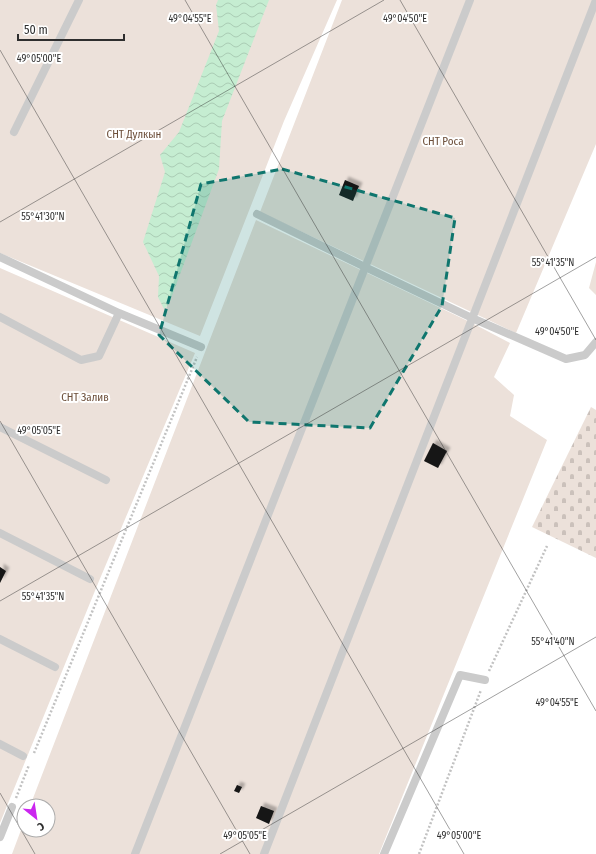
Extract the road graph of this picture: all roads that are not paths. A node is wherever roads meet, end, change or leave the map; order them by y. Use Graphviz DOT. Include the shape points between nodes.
graph roads {
  1 [pos="79,0"];
  2 [pos="470,0"];
  3 [pos="596,0"];
  4 [pos="14,132"];
  5 [pos="257,214"];
  6 [pos="0,257"];
  7 [pos="365,267"];
  8 [pos="119,313"];
  9 [pos="0,317"];
  10 [pos="472,318"];
  11 [pos="596,342"];
  12 [pos="201,347"];
  13 [pos="0,427"];
  14 [pos="106,480"];
  15 [pos="0,533"];
  16 [pos="90,579"];
  17 [pos="0,638"];
  18 [pos="55,667"];
  19 [pos="485,680"];
  20 [pos="0,744"];
  21 [pos="23,756"];
  22 [pos="12,807"];
  23 [pos="0,837"];
  24 [pos="134,854"];
  25 [pos="264,854"];
  26 [pos="384,854"];
  1 -- 4 [label="lane"];
  2 -- 7 [label="lane"];
  3 -- 10 [label="lane"];
  5 -- 7 [label="lane"];
  6 -- 8 [label="lane"];
  7 -- 10 [label="lane"];
  7 -- 24 [label="lane"];
  8 -- 9 [label="lane" via="99,356 81,360"];
  8 -- 12 [label="lane"];
  10 -- 11 [label="lane" via="566,358 585,355"];
  10 -- 25 [label="lane"];
  13 -- 14 [label="lane"];
  15 -- 16 [label="lane"];
  17 -- 18 [label="lane"];
  19 -- 26 [label="lane" via="460,675"];
  20 -- 21 [label="lane"];
  22 -- 23 [label="lane"];
}
